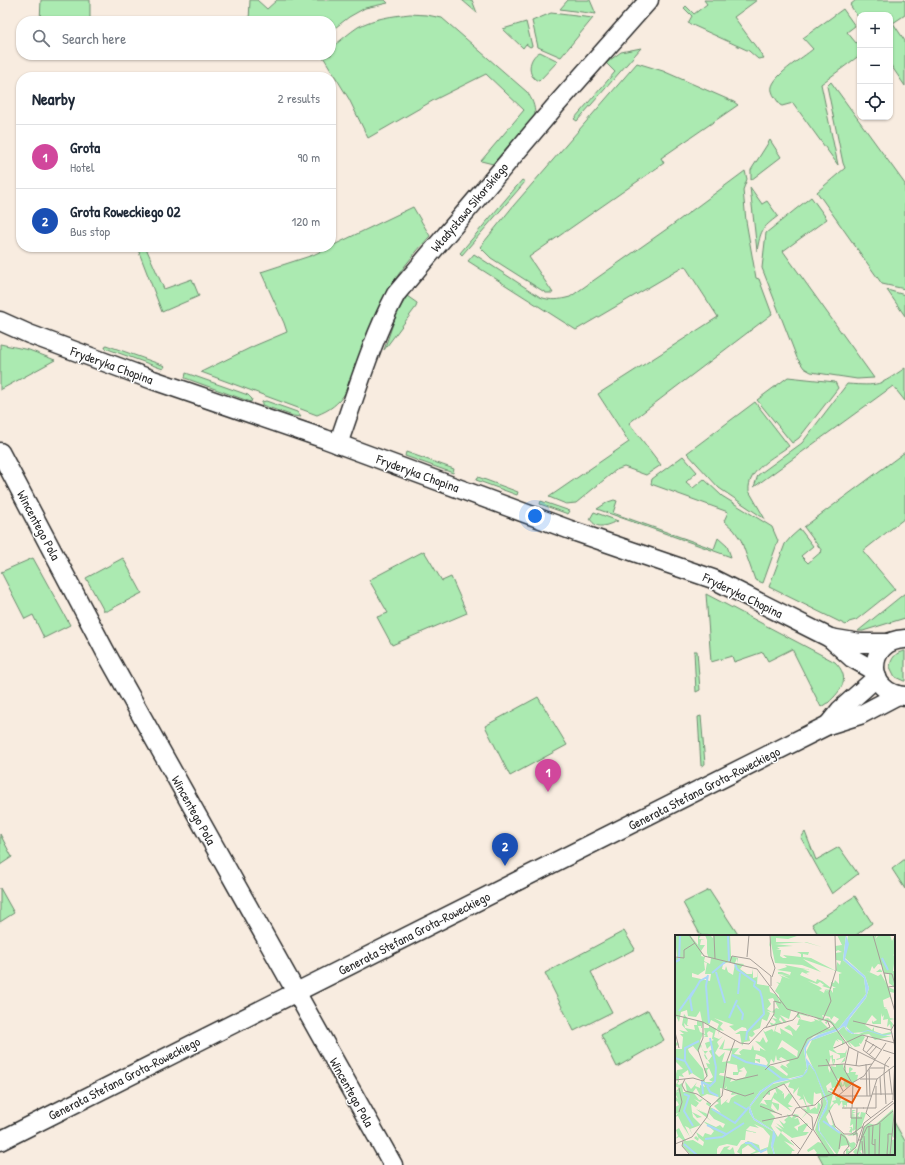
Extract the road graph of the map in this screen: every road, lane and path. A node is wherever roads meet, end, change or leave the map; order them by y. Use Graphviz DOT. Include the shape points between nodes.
graph roads {
  1 [pos="649,0"];
  2 [pos="0,321"];
  3 [pos="338,444"];
  4 [pos="0,452"];
  5 [pos="830,638"];
  6 [pos="897,641"];
  7 [pos="876,674"];
  8 [pos="902,696"];
  9 [pos="828,725"];
  10 [pos="296,991"];
  11 [pos="0,1141"];
  12 [pos="393,1165"];
  1 -- 3 [label="street, Władysława Sikorskiego" via="396,294 368,359"];
  2 -- 3 [label="street, Fryderyka Chopina" via="152,380"];
  3 -- 5 [label="street, Fryderyka Chopina" via="720,582"];
  4 -- 10 [label="street, Wincentego Pola" via="105,651"];
  5 -- 6 [label="street" via="860,643"];
  5 -- 7 [label="street" via="852,658"];
  6 -- 7 [label="street" via="880,651 876,658"];
  7 -- 8 [label="street" via="886,690"];
  7 -- 9 [label="street"];
  8 -- 9 [label="street" via="860,716"];
  9 -- 10 [label="street, Generała Stefana Grota-Roweckiego"];
  10 -- 11 [label="street, Generała Stefana Grota-Roweckiego"];
  10 -- 12 [label="street, Wincentego Pola"];
}
